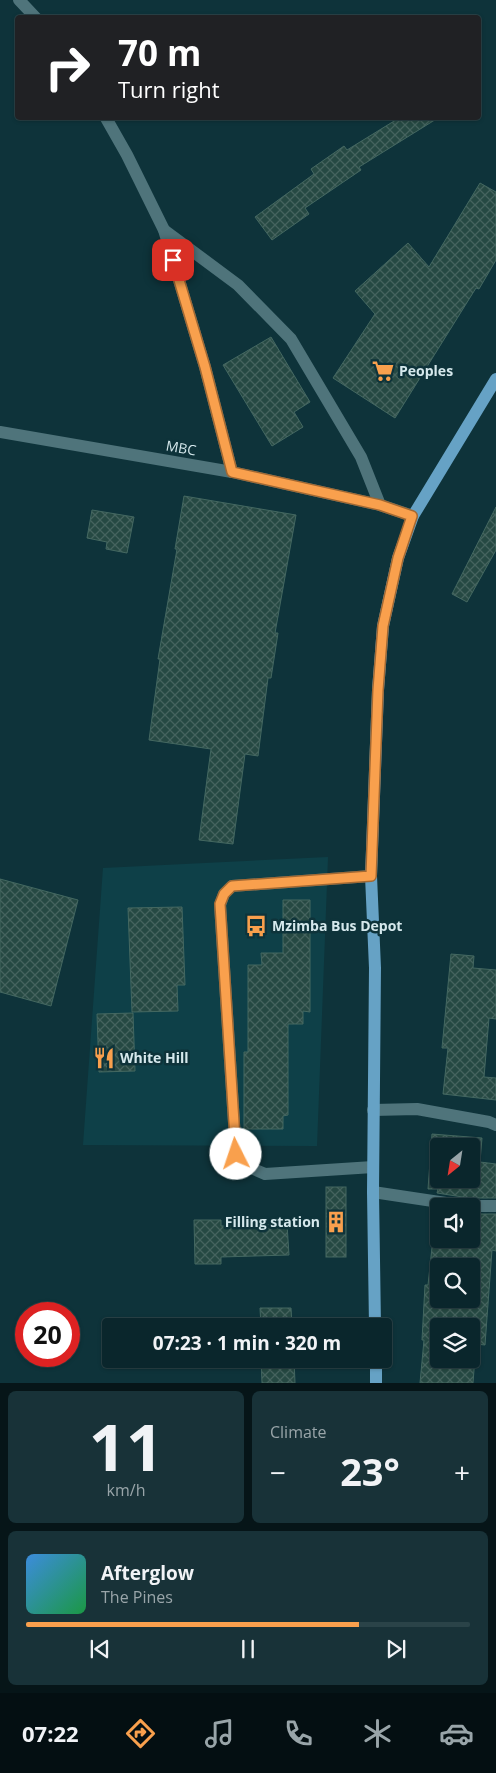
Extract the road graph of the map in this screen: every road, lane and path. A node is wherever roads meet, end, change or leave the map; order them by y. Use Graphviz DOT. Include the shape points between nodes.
graph roads {
  1 [pos="19,0"];
  2 [pos="33,15"];
  3 [pos="107,120"];
  4 [pos="164,230"];
  5 [pos="496,379"];
  6 [pos="0,432"];
  7 [pos="232,472"];
  8 [pos="380,505"];
  9 [pos="412,516"];
  10 [pos="371,876"];
  11 [pos="373,1110"];
  12 [pos="496,1125"];
  13 [pos="373,1167"];
  14 [pos="373,1192"];
  15 [pos="430,1201"];
  16 [pos="480,1206"];
  17 [pos="496,1206"];
  18 [pos="375,1318"];
  19 [pos="376,1368"];
  20 [pos="376,1383"];
  1 -- 2 [label="street"];
  3 -- 4 [label="street"];
  4 -- 7 [label="street"];
  4 -- 8 [label="street" via="238,285 291,340 361,457"];
  5 -- 9 [label="main road"];
  6 -- 7 [label="street, MBC"];
  7 -- 8 [label="street, MBC"];
  8 -- 9 [label="street, MBC"];
  9 -- 10 [label="main road" via="398,558 383,626"];
  10 -- 11 [label="main road"];
  10 -- 13 [label="street" via="232,886 220,904 236,1154 249,1167 265,1174"];
  11 -- 12 [label="street" via="417,1109"];
  11 -- 13 [label="main road"];
  13 -- 14 [label="main road"];
  14 -- 15 [label="street"];
  14 -- 18 [label="main road"];
  16 -- 17 [label="street"];
  19 -- 20 [label="main road"];
}
